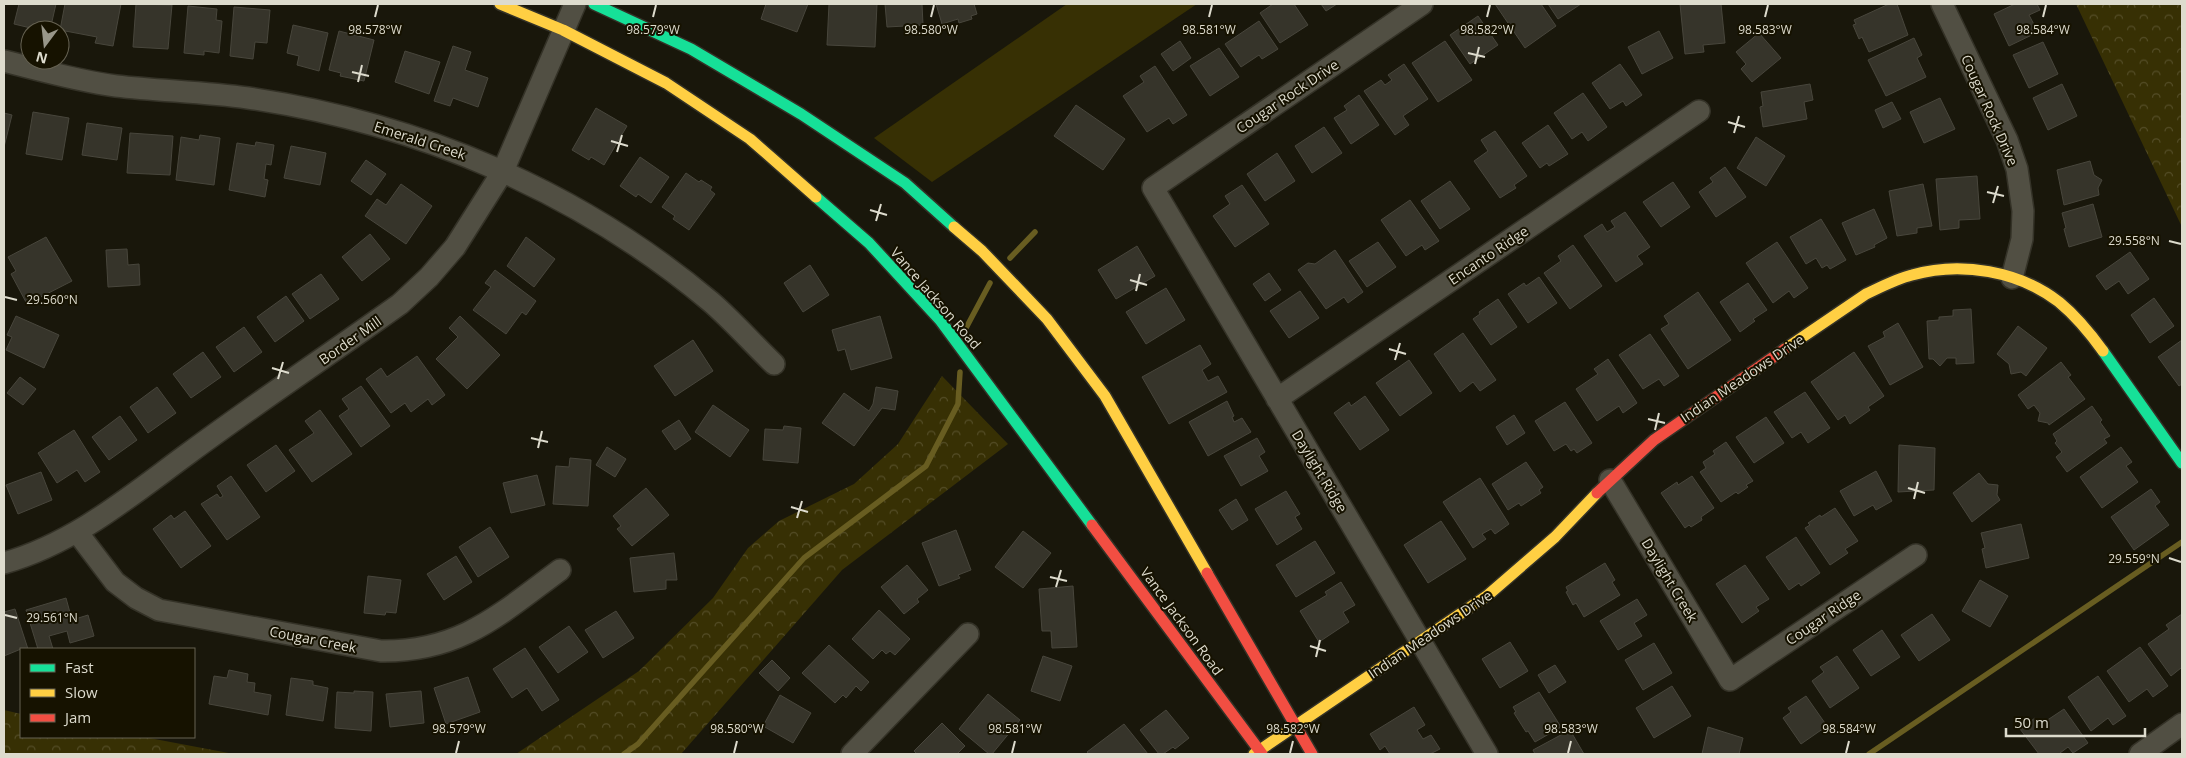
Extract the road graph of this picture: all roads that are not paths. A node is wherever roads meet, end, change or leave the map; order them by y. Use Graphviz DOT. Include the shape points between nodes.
graph roads {
  1 [pos="500,4"];
  2 [pos="575,4"];
  3 [pos="594,4"];
  4 [pos="1422,4"];
  5 [pos="1942,4"];
  6 [pos="563,30"];
  7 [pos="4,61"];
  8 [pos="1699,111"];
  9 [pos="503,171"];
  10 [pos="1153,188"];
  11 [pos="2012,278"];
  12 [pos="774,364"];
  13 [pos="1277,399"];
  14 [pos="2182,463"];
  15 [pos="1610,480"];
  16 [pos="77,532"];
  17 [pos="1916,555"];
  18 [pos="4,563"];
  19 [pos="560,570"];
  20 [pos="968,634"];
  21 [pos="1420,641"];
  22 [pos="1730,680"];
  23 [pos="2182,724"];
  24 [pos="1295,726"];
  25 [pos="1258,753"];
  26 [pos="852,754"];
  27 [pos="1312,754"];
  28 [pos="1488,754"];
  29 [pos="2140,754"];
  1 -- 6 [label="main road, Vance Jackson Road" via="526,12"];
  2 -- 6 [label="street, Border Mill"];
  3 -- 24 [label="main road" via="691,49 801,114 905,183 982,251 1047,319 1105,396"];
  4 -- 10 [label="street, Cougar Rock Drive"];
  5 -- 11 [label="street, Cougar Rock Drive" via="2007,140 2016,169 2023,211"];
  6 -- 9 [label="street, Border Mill"];
  6 -- 25 [label="main road, Vance Jackson Road" via="666,82 750,140 869,244 940,320"];
  7 -- 9 [label="street, Emerald Creek" via="114,86 247,98 335,114 424,140"];
  8 -- 13 [label="street, Encanto Ridge"];
  9 -- 12 [label="street, Emerald Creek" via="574,206 648,253 712,302"];
  9 -- 16 [label="street, Border Mill" via="455,247 400,304"];
  10 -- 13 [label="street, Daylight Ridge"];
  11 -- 14 [label="main road, Indian Meadows Drive" via="2038,289 2057,302 2092,336"];
  11 -- 15 [label="main road, Indian Meadows Drive" via="1967,269 1945,270 1919,273 1866,294 1682,419"];
  13 -- 21 [label="street, Daylight Ridge"];
  15 -- 21 [label="main road, Indian Meadows Drive" via="1555,537 1488,596"];
  15 -- 22 [label="street, Daylight Creek"];
  16 -- 18 [label="street, Border Mill" via="56,544"];
  16 -- 19 [label="street, Cougar Creek" via="115,582 159,610 381,651 417,650 451,642 490,622"];
  17 -- 22 [label="street, Cougar Ridge"];
  20 -- 26 [label="street"];
  21 -- 24 [label="main road, Indian Meadows Drive"];
  21 -- 28 [label="street, Daylight Ridge"];
  23 -- 29 [label="street"];
  24 -- 25 [label="main road, Indian Meadows Drive"];
  24 -- 27 [label="main road"];
}
